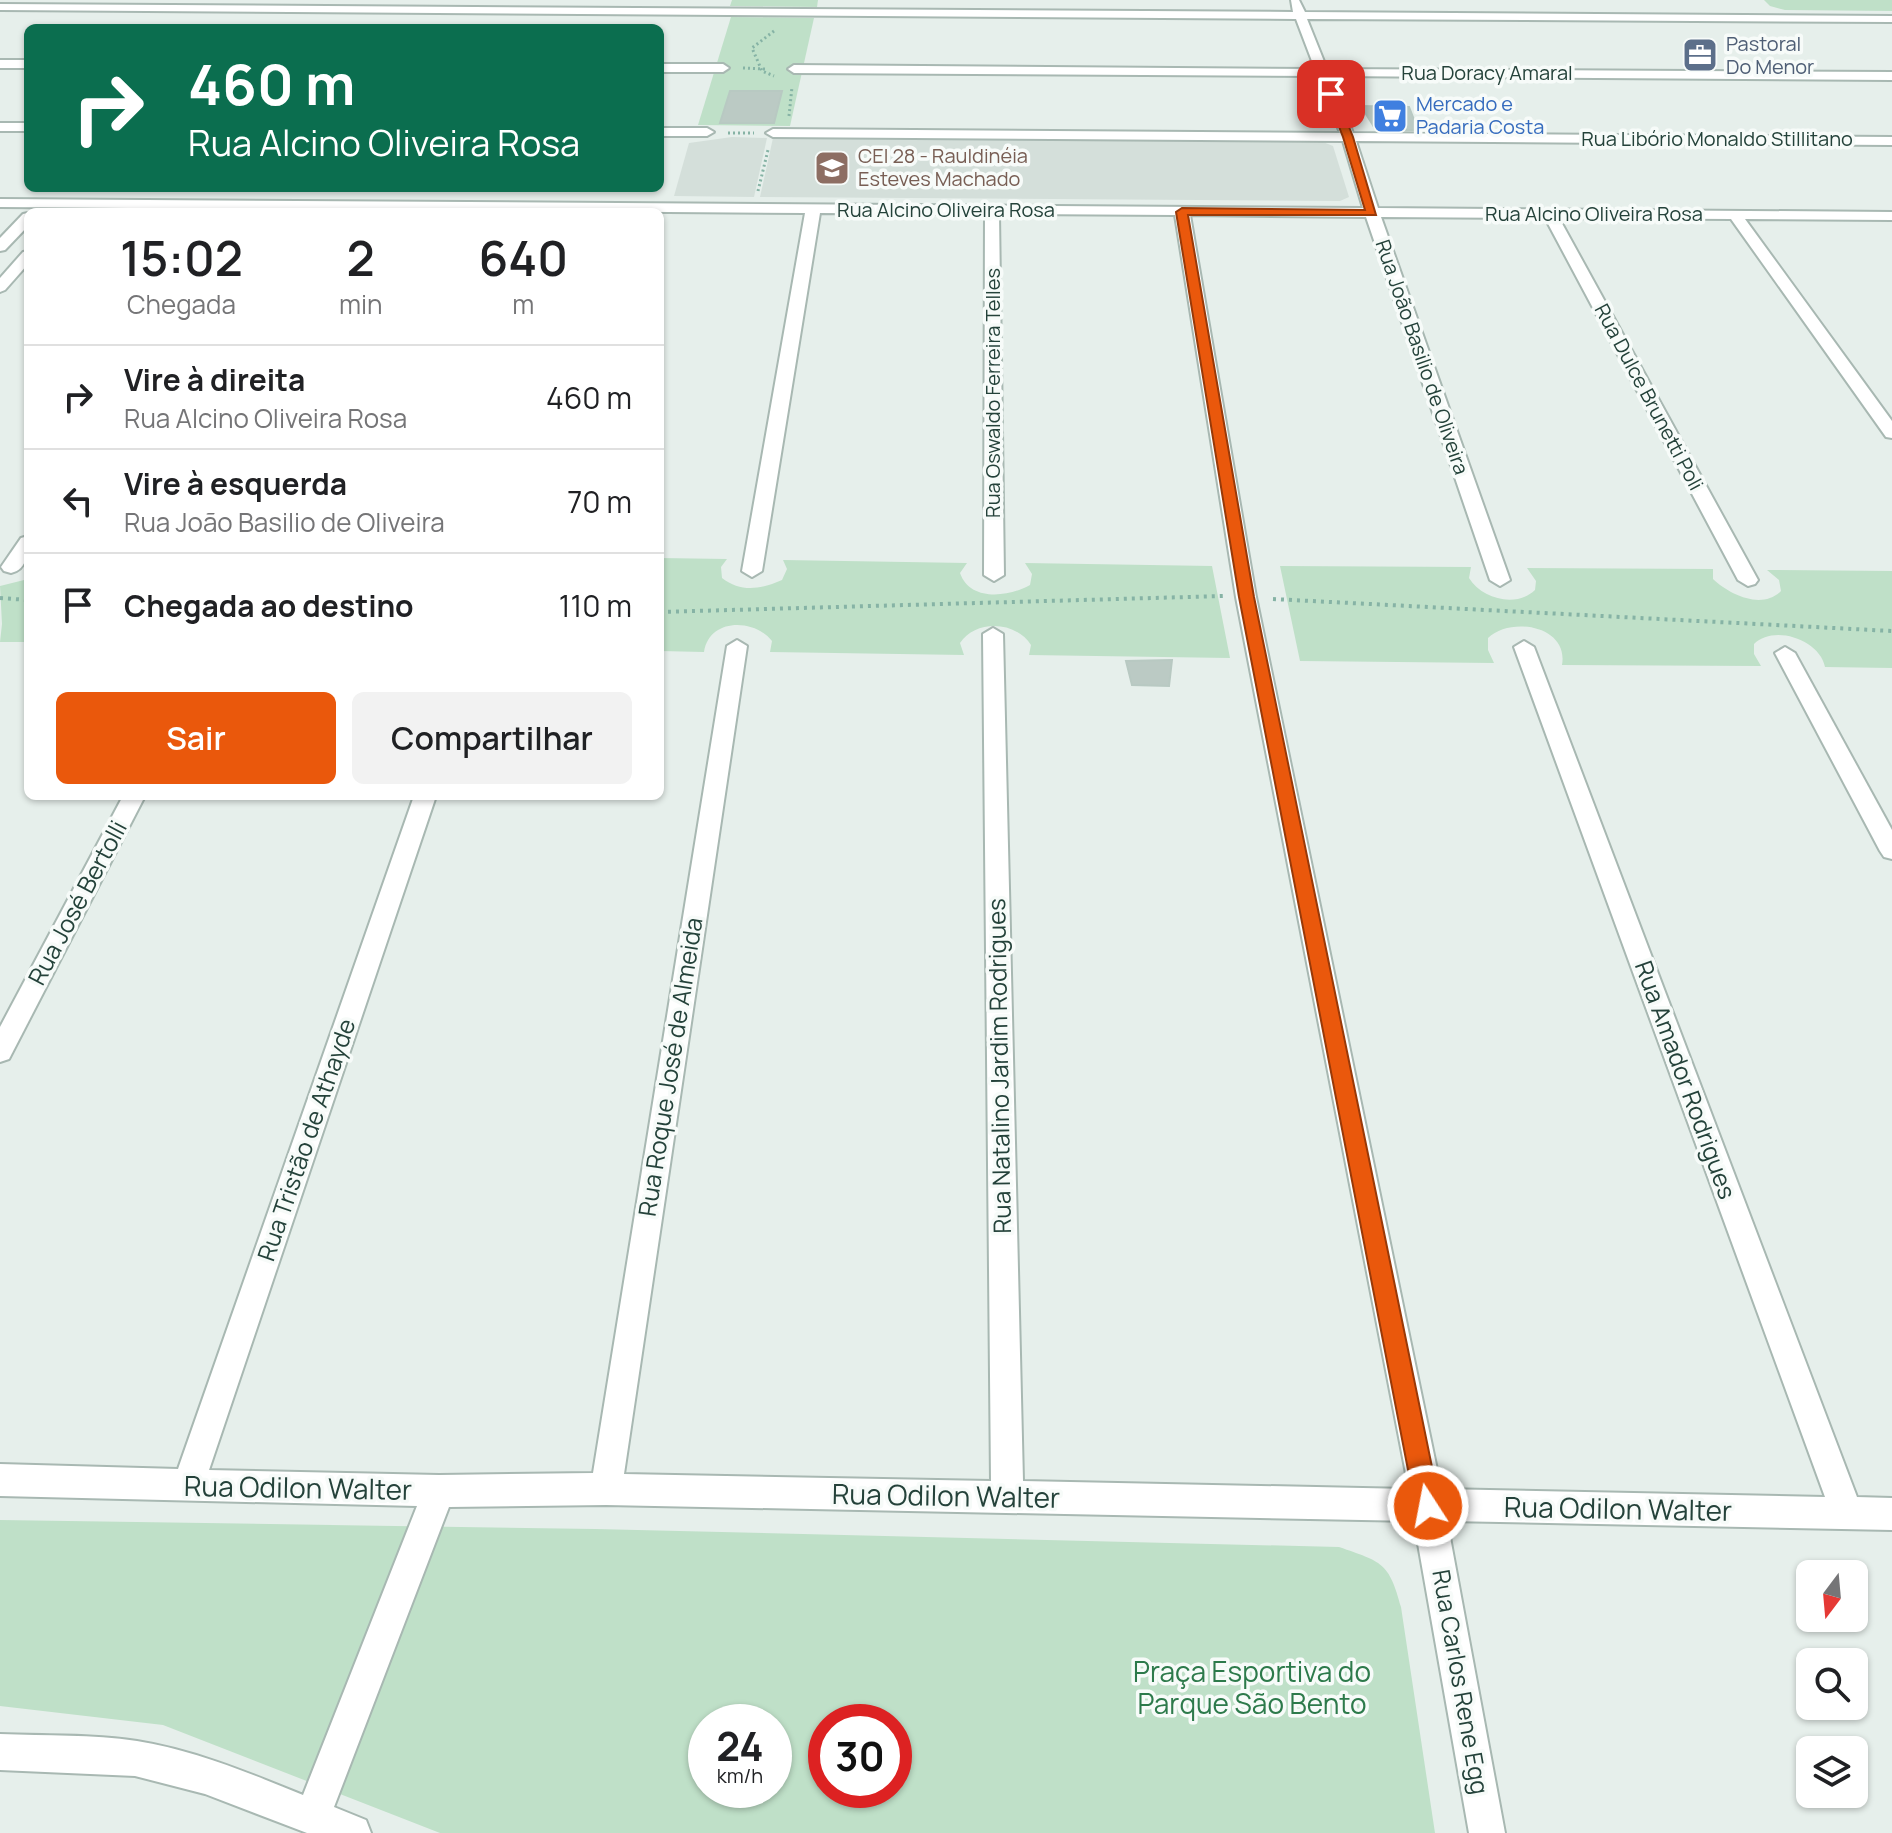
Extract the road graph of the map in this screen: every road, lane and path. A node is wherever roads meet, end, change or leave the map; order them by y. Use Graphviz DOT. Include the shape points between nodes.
graph roads {
  1 [pos="1294,0"];
  2 [pos="223,4"];
  3 [pos="0,7"];
  4 [pos="1753,7"];
  5 [pos="246,9"];
  6 [pos="1300,15"];
  7 [pos="1762,17"];
  8 [pos="210,18"];
  9 [pos="1892,19"];
  10 [pos="0,64"];
  11 [pos="24,64"];
  12 [pos="664,68"];
  13 [pos="723,68"];
  14 [pos="794,69"];
  15 [pos="1322,72"];
  16 [pos="1892,76"];
  17 [pos="0,127"];
  18 [pos="24,127"];
  19 [pos="664,132"];
  20 [pos="707,132"];
  21 [pos="772,136"];
  22 [pos="1348,137"];
  23 [pos="1892,141"];
  24 [pos="50,192"];
  25 [pos="84,192"];
  26 [pos="0,203"];
  27 [pos="36,208"];
  28 [pos="70,208"];
  29 [pos="753,209"];
  30 [pos="664,210"];
  31 [pos="813,210"];
  32 [pos="992,210"];
  33 [pos="1182,212"];
  34 [pos="1372,213"];
  35 [pos="1550,214"];
  36 [pos="1735,215"];
  37 [pos="1892,216"];
  38 [pos="24,221"];
  39 [pos="0,247"];
  40 [pos="24,260"];
  41 [pos="0,287"];
  42 [pos="1892,433"];
  43 [pos="24,548"];
  44 [pos="11,567"];
  45 [pos="752,571"];
  46 [pos="994,575"];
  47 [pos="1500,580"];
  48 [pos="1748,580"];
  49 [pos="1246,597"];
  50 [pos="0,598"];
  51 [pos="24,600"];
  52 [pos="664,612"];
  53 [pos="1892,631"];
  54 [pos="993,634"];
  55 [pos="737,646"];
  56 [pos="1524,647"];
  57 [pos="1785,653"];
  58 [pos="132,800"];
  59 [pos="424,800"];
  60 [pos="1892,851"];
  61 [pos="0,1052"];
  62 [pos="0,1480"];
  63 [pos="188,1485"];
  64 [pos="606,1489"];
  65 [pos="439,1491"];
  66 [pos="1007,1497"];
  67 [pos="1428,1506"];
  68 [pos="1847,1513"];
  69 [pos="1892,1514"];
  70 [pos="0,1752"];
  71 [pos="312,1817"];
  72 [pos="353,1833"];
  73 [pos="1487,1833"];
  1 -- 6 [label="street, Rua João Basilio de Oliveira"];
  2 -- 3 [label="street"];
  2 -- 5 [label="street"];
  2 -- 8 [label="street"];
  4 -- 7 [label="street"];
  5 -- 6 [label="street"];
  6 -- 7 [label="street"];
  6 -- 15 [label="street, Rua João Basilio de Oliveira"];
  7 -- 9 [label="street"];
  10 -- 11 [label="street"];
  12 -- 13 [label="street"];
  13 -- 14 [label="path"];
  14 -- 15 [label="street, Rua Doracy Amaral"];
  15 -- 16 [label="street, Rua Doracy Amaral"];
  15 -- 22 [label="street, Rua João Basilio de Oliveira"];
  17 -- 18 [label="street"];
  19 -- 20 [label="street"];
  20 -- 21 [label="path"];
  21 -- 22 [label="street, Rua Libório Monaldo Stillitano"];
  21 -- 29 [label="path"];
  22 -- 23 [label="street, Rua Libório Monaldo Stillitano"];
  22 -- 34 [label="street, Rua João Basilio de Oliveira"];
  24 -- 27 [label="street"];
  25 -- 28 [label="street"];
  26 -- 27 [label="street, Rua Alcino Oliveira Rosa"];
  27 -- 28 [label="street, Rua Alcino Oliveira Rosa"];
  29 -- 30 [label="street, Rua Alcino Oliveira Rosa"];
  29 -- 31 [label="street, Rua Alcino Oliveira Rosa"];
  31 -- 32 [label="street, Rua Alcino Oliveira Rosa"];
  31 -- 45 [label="street"];
  32 -- 33 [label="street, Rua Alcino Oliveira Rosa"];
  32 -- 46 [label="street, Rua Oswaldo Ferreira Telles"];
  33 -- 34 [label="street, Rua Alcino Oliveira Rosa"];
  33 -- 49 [label="street, Rua Carlos Rene Egg"];
  34 -- 35 [label="street, Rua Alcino Oliveira Rosa"];
  34 -- 47 [label="street, Rua João Basilio de Oliveira"];
  35 -- 36 [label="street, Rua Alcino Oliveira Rosa"];
  35 -- 48 [label="street, Rua Dulce Brunetti Poli"];
  36 -- 37 [label="street, Rua Alcino Oliveira Rosa"];
  36 -- 42 [label="street"];
  38 -- 39 [label="street"];
  40 -- 41 [label="street"];
  43 -- 44 [label="street"];
  49 -- 52 [label="path"];
  49 -- 53 [label="path"];
  49 -- 67 [label="street, Rua Carlos Rene Egg"];
  50 -- 51 [label="path"];
  54 -- 66 [label="street, Rua Natalino Jardim Rodrigues"];
  55 -- 64 [label="street, Rua Roque José de Almeida"];
  56 -- 68 [label="street, Rua Amador Rodrigues"];
  57 -- 60 [label="street"];
  58 -- 61 [label="street, Rua José Bertolli"];
  59 -- 63 [label="street, Rua Tristão de Athayde"];
  62 -- 63 [label="street, Rua Odilon Walter"];
  63 -- 65 [label="street, Rua Odilon Walter"];
  64 -- 65 [label="street, Rua Odilon Walter"];
  64 -- 66 [label="street, Rua Odilon Walter"];
  65 -- 71 [label="street"];
  66 -- 67 [label="street, Rua Odilon Walter"];
  67 -- 68 [label="street, Rua Odilon Walter"];
  67 -- 73 [label="street, Rua Carlos Rene Egg"];
  68 -- 69 [label="street, Rua Odilon Walter"];
  70 -- 71 [label="street" via="154,1762"];
  71 -- 72 [label="street"];
}
